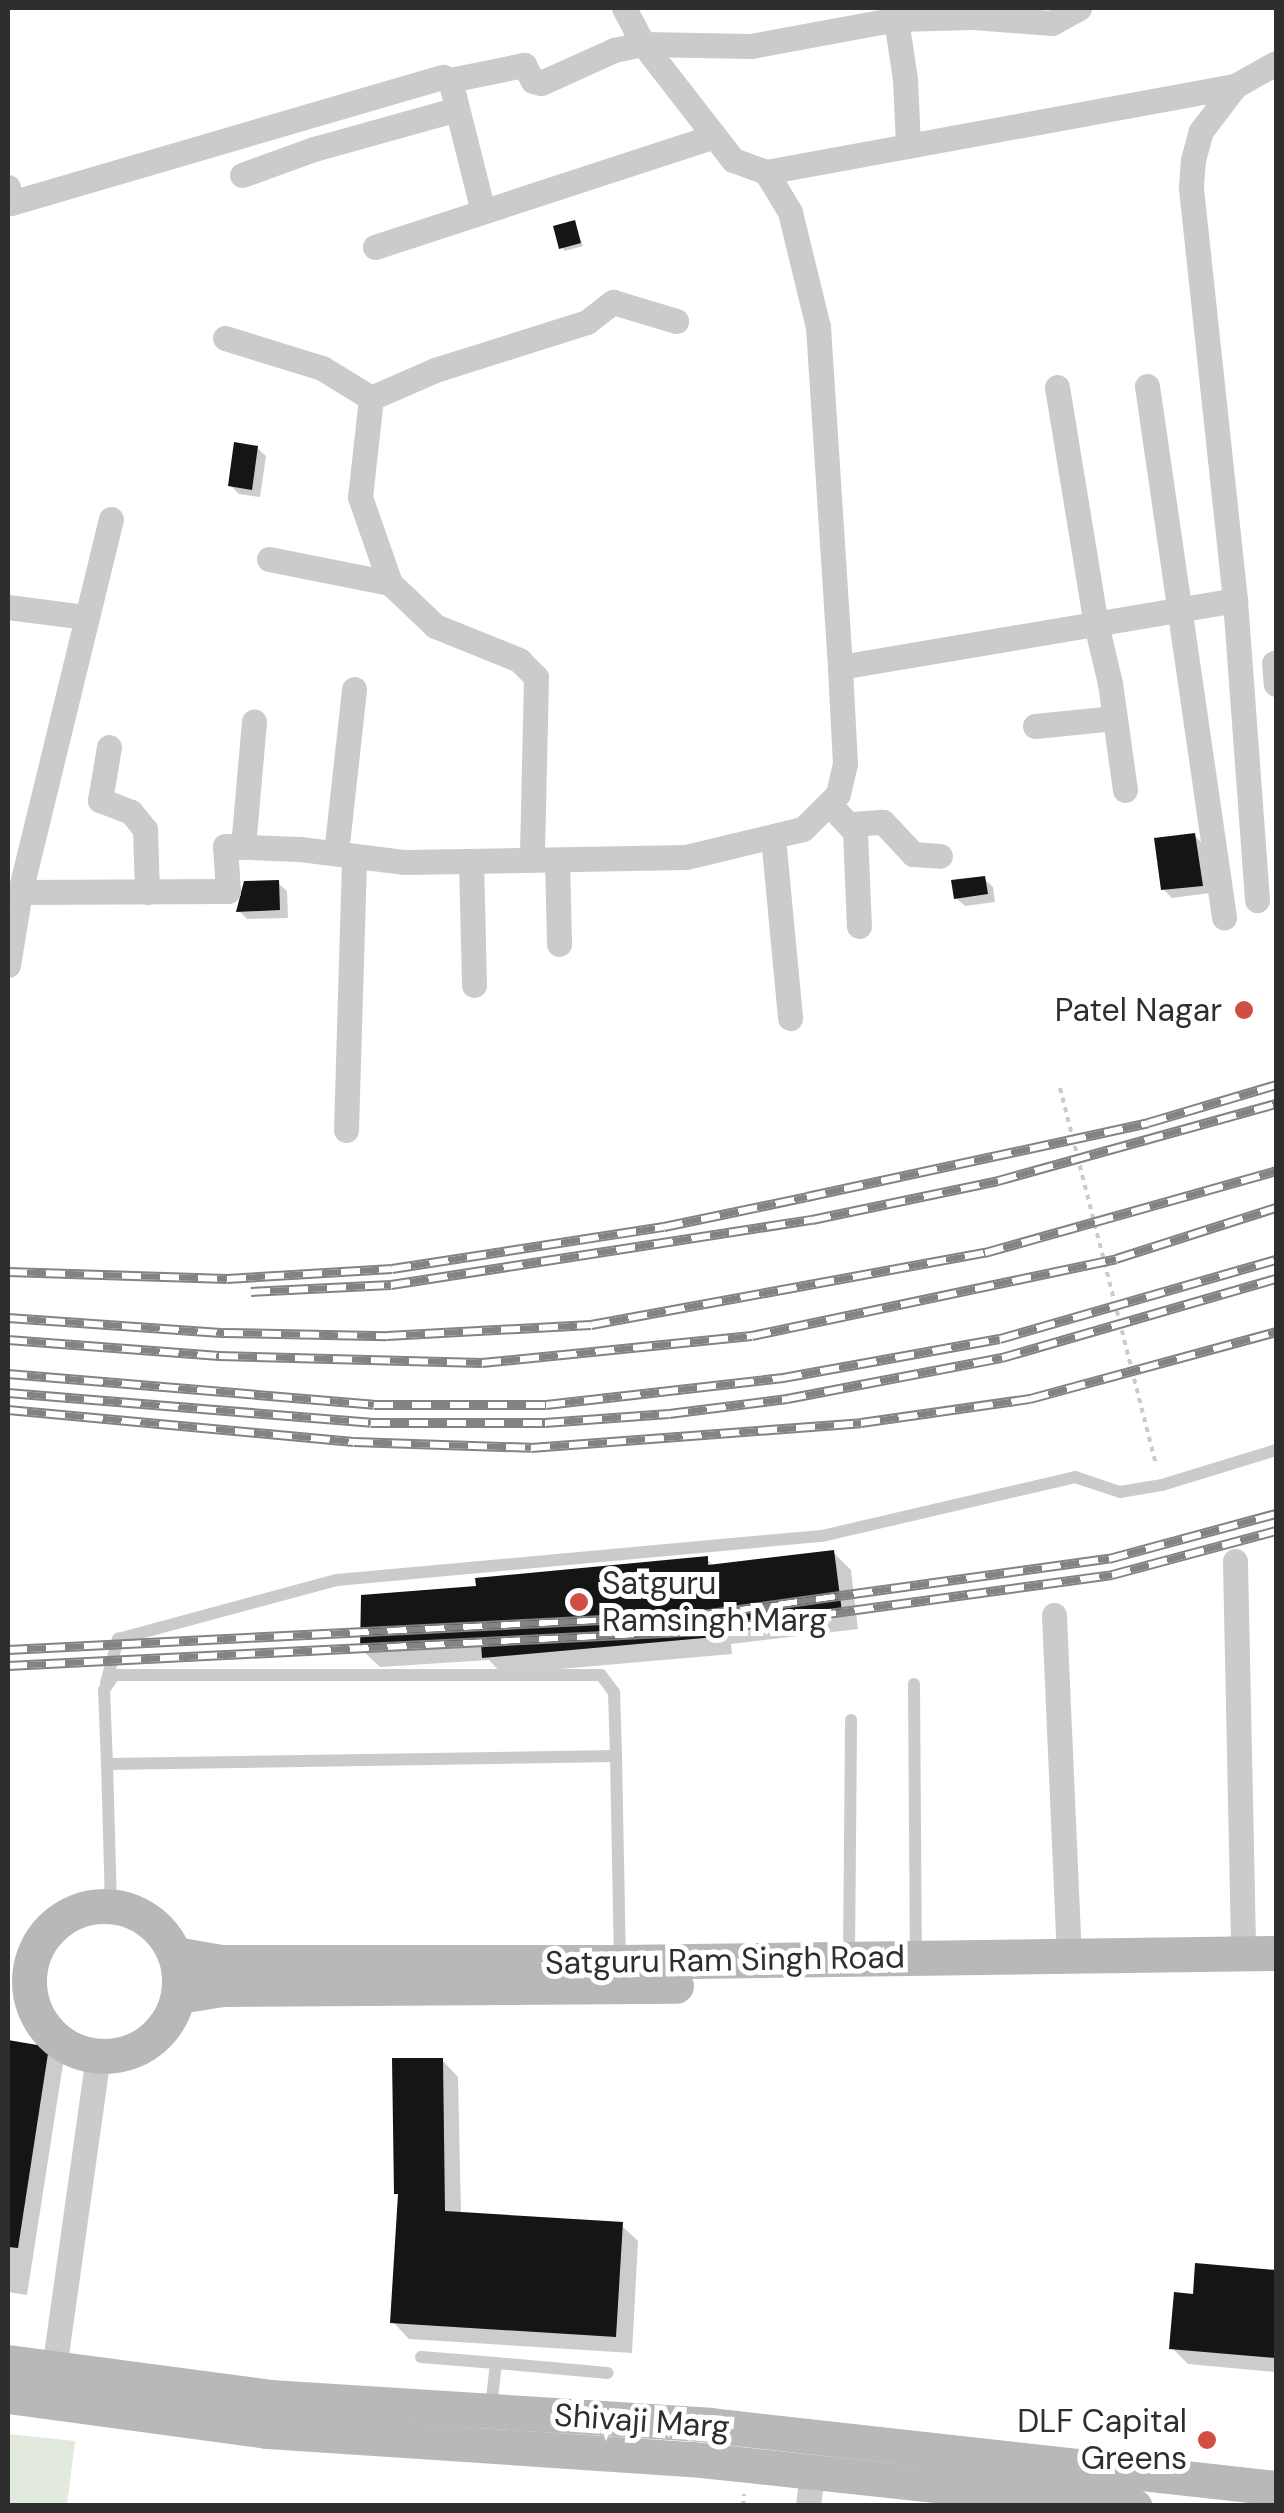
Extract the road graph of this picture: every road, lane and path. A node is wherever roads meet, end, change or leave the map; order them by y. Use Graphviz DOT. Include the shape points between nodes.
graph roads {
  1 [pos="624,8"];
  2 [pos="1079,8"];
  3 [pos="896,20"];
  4 [pos="642,44"];
  5 [pos="1276,62"];
  6 [pos="450,80"];
  7 [pos="1235,86"];
  8 [pos="457,109"];
  9 [pos="714,136"];
  10 [pos="908,146"];
  11 [pos="766,172"];
  12 [pos="242,175"];
  13 [pos="8,187"];
  14 [pos="483,211"];
  15 [pos="375,246"];
  16 [pos="676,321"];
  17 [pos="226,338"];
  18 [pos="1148,386"];
  19 [pos="1056,387"];
  20 [pos="371,398"];
  21 [pos="111,518"];
  22 [pos="269,559"];
  23 [pos="390,583"];
  24 [pos="1235,600"];
  25 [pos="8,607"];
  26 [pos="1182,610"];
  27 [pos="86,617"];
  28 [pos="1096,624"];
  29 [pos="840,667"];
  30 [pos="354,689"];
  31 [pos="1115,718"];
  32 [pos="254,721"];
  33 [pos="1035,726"];
  34 [pos="110,747"];
  35 [pos="1125,790"];
  36 [pos="830,804"];
  37 [pos="852,824"];
  38 [pos="772,837"];
  39 [pos="243,847"];
  40 [pos="345,855"];
  41 [pos="940,856"];
  42 [pos="544,860"];
  43 [pos="471,861"];
  44 [pos="20,892"];
  45 [pos="147,892"];
  46 [pos="1257,900"];
  47 [pos="1224,917"];
  48 [pos="859,926"];
  49 [pos="559,944"];
  50 [pos="8,965"];
  51 [pos="474,984"];
  52 [pos="790,1018"];
  53 [pos="1060,1088"];
  54 [pos="346,1130"];
  55 [pos="1276,1450"];
  56 [pos="1162,1485"];
  57 [pos="1235,1561"];
  58 [pos="1054,1615"];
  59 [pos="106,1683"];
  60 [pos="914,1684"];
  61 [pos="851,1720"];
  62 [pos="616,1756"];
  63 [pos="107,1764"];
  64 [pos="110,1906"];
  65 [pos="1260,1953"];
  66 [pos="175,1954"];
  67 [pos="1069,1956"];
  68 [pos="916,1958"];
  69 [pos="849,1959"];
  70 [pos="20,1961"];
  71 [pos="620,1962"];
  72 [pos="1276,1976"];
  73 [pos="179,1996"];
  74 [pos="20,2000"];
  75 [pos="98,2057"];
  76 [pos="422,2357"];
  77 [pos="8,2362"];
  78 [pos="496,2364"];
  79 [pos="608,2373"];
  80 [pos="51,2386"];
  81 [pos="8,2396"];
  82 [pos="490,2411"];
  83 [pos="810,2488"];
  84 [pos="1276,2488"];
  85 [pos="1135,2506"];
  1 -- 4 [label="street"];
  2 -- 3 [label="street" via="1052,24"];
  3 -- 4 [label="street" via="751,46"];
  3 -- 10 [label="street"];
  4 -- 6 [label="street" via="541,83 524,66"];
  4 -- 9 [label="street"];
  5 -- 7 [label="street"];
  6 -- 8 [label="street"];
  6 -- 13 [label="street" via="272,124 11,203"];
  7 -- 10 [label="street"];
  7 -- 24 [label="street" via="1202,132 1191,186"];
  8 -- 12 [label="street"];
  8 -- 14 [label="street"];
  9 -- 11 [label="street" via="733,160"];
  9 -- 14 [label="street"];
  10 -- 11 [label="street"];
  11 -- 29 [label="street" via="790,212 818,326"];
  14 -- 15 [label="street"];
  16 -- 20 [label="street" via="613,302 587,322 435,370"];
  17 -- 20 [label="street" via="322,368"];
  18 -- 26 [label="street"];
  19 -- 28 [label="street"];
  20 -- 23 [label="street" via="360,497"];
  21 -- 27 [label="street"];
  22 -- 23 [label="street"];
  23 -- 42 [label="street" via="435,626 519,660 536,677"];
  24 -- 26 [label="street"];
  24 -- 46 [label="street"];
  25 -- 27 [label="street"];
  26 -- 28 [label="street"];
  26 -- 47 [label="street"];
  27 -- 44 [label="street"];
  28 -- 29 [label="street"];
  28 -- 31 [label="street"];
  29 -- 36 [label="street" via="845,764"];
  30 -- 40 [label="street"];
  31 -- 33 [label="street"];
  31 -- 35 [label="street"];
  32 -- 39 [label="street"];
  34 -- 45 [label="street" via="100,800 131,812 145,829"];
  36 -- 37 [label="street"];
  36 -- 38 [label="street" via="804,829"];
  37 -- 41 [label="street" via="883,822 913,854"];
  37 -- 48 [label="street"];
  38 -- 42 [label="street" via="686,858"];
  38 -- 52 [label="street"];
  39 -- 40 [label="street"];
  39 -- 45 [label="street" via="225,846 228,892"];
  40 -- 43 [label="street"];
  40 -- 54 [label="street"];
  42 -- 43 [label="street"];
  42 -- 49 [label="street"];
  43 -- 51 [label="street"];
  44 -- 45 [label="street"];
  44 -- 50 [label="street"];
  53 -- 56 [label="path"];
  55 -- 56 [label="lane"];
  56 -- 59 [label="lane" via="1120,1492 1075,1477 822,1536 337,1580 118,1640"];
  57 -- 65 [label="street"];
  58 -- 67 [label="street"];
  59 -- 62 [label="lane" via="114,1675 601,1675 614,1692"];
  59 -- 63 [label="lane"];
  60 -- 68 [label="lane"];
  61 -- 69 [label="lane"];
  62 -- 63 [label="lane"];
  62 -- 71 [label="lane"];
  63 -- 64 [label="lane"];
  64 -- 66 [label="street" via="138,1913"];
  64 -- 70 [label="street" via="76,1911"];
  65 -- 67 [label="street, Satguru Ram Singh Road"];
  66 -- 71 [label="street, Satguru Ram Singh Road" via="220,1962"];
  66 -- 73 [label="street"];
  67 -- 68 [label="street, Satguru Ram Singh Road"];
  68 -- 69 [label="street, Satguru Ram Singh Road"];
  69 -- 71 [label="street, Satguru Ram Singh Road"];
  70 -- 74 [label="street"];
  72 -- 73 [label="street, Satguru Ram Singh Road" via="222,1989"];
  73 -- 75 [label="street" via="164,2029 134,2051"];
  74 -- 75 [label="street" via="70,2048"];
  75 -- 80 [label="street"];
  76 -- 78 [label="lane"];
  77 -- 80 [label="street, Shivaji Marg"];
  78 -- 79 [label="lane"];
  78 -- 82 [label="lane"];
  80 -- 81 [label="street, Shivaji Marg"];
  80 -- 82 [label="street, Shivaji Marg"];
  80 -- 83 [label="street, Shivaji Marg" via="268,2432 692,2459"];
  82 -- 84 [label="street, Shivaji Marg" via="709,2425"];
  83 -- 85 [label="street, Shivaji Marg"];
}
